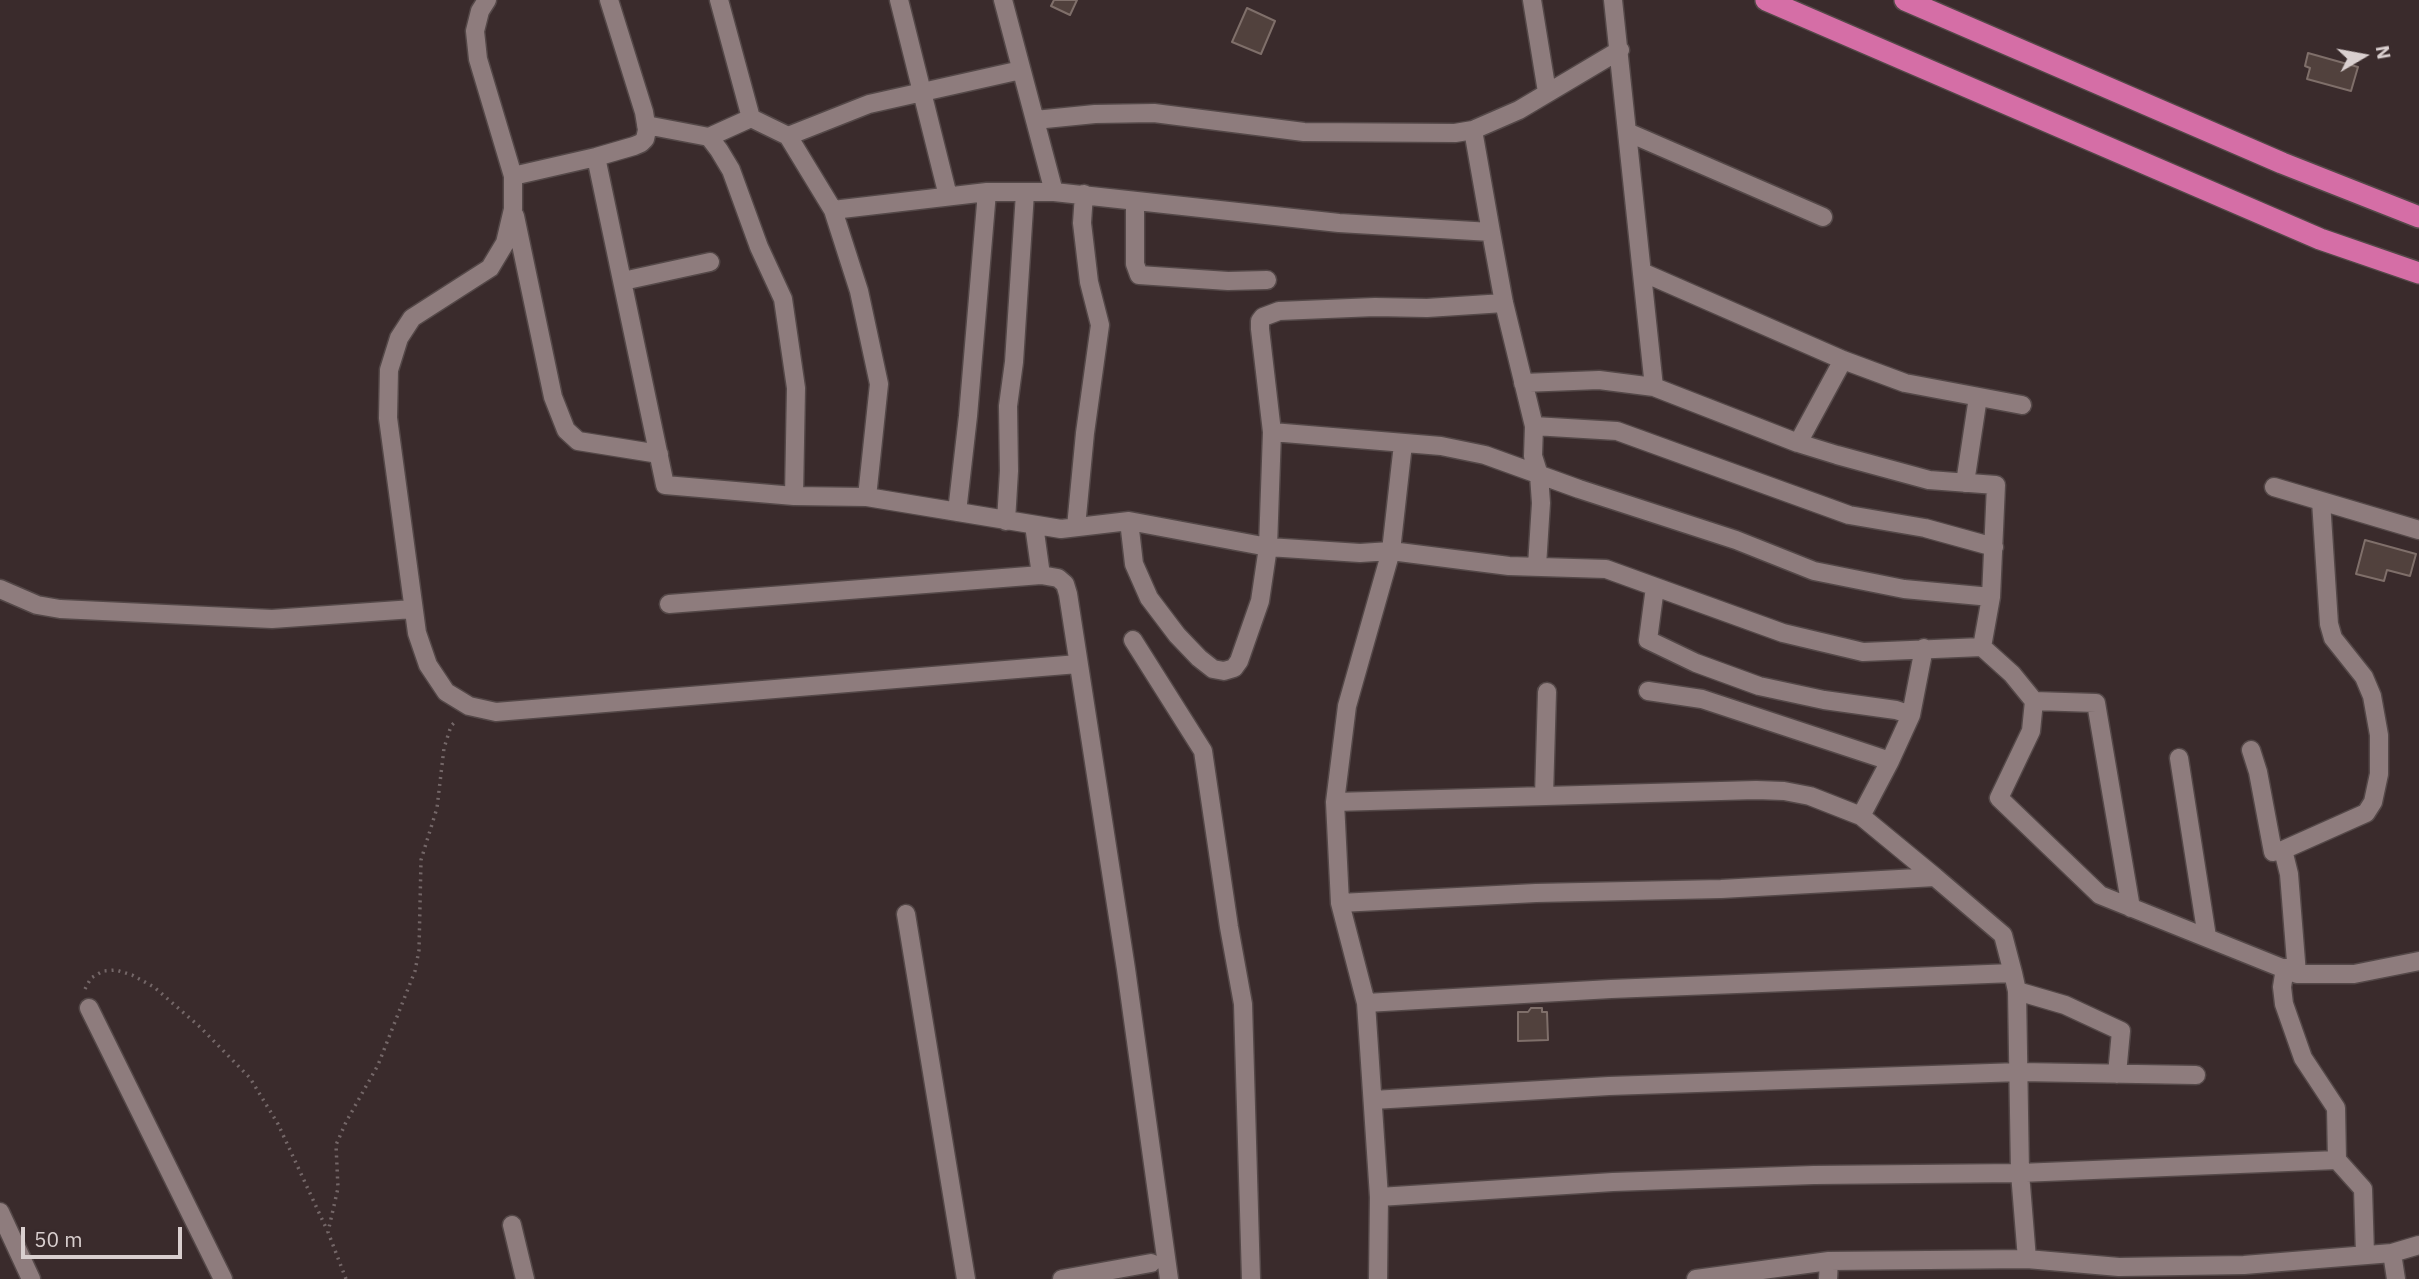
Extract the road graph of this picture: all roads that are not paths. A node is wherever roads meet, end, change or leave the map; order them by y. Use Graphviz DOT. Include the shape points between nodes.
graph roads {
  1 [pos="487,0"];
  2 [pos="610,0"];
  3 [pos="719,0"];
  4 [pos="899,0"];
  5 [pos="1003,0"];
  6 [pos="1532,0"];
  7 [pos="1613,0"];
  8 [pos="1766,0"];
  9 [pos="1905,0"];
  10 [pos="1620,50"];
  11 [pos="1021,69"];
  12 [pos="922,92"];
  13 [pos="1548,92"];
  14 [pos="751,118"];
  15 [pos="1035,120"];
  16 [pos="646,124"];
  17 [pos="1473,130"];
  18 [pos="1627,132"];
  19 [pos="788,136"];
  20 [pos="709,137"];
  21 [pos="596,157"];
  22 [pos="513,176"];
  23 [pos="986,192"];
  24 [pos="1054,192"];
  25 [pos="1025,193"];
  26 [pos="1084,194"];
  27 [pos="948,196"];
  28 [pos="1135,201"];
  29 [pos="513,209"];
  30 [pos="833,210"];
  31 [pos="1823,217"];
  32 [pos="2419,217"];
  33 [pos="1491,232"];
  34 [pos="710,262"];
  35 [pos="1642,272"];
  36 [pos="2419,273"];
  37 [pos="1267,280"];
  38 [pos="623,281"];
  39 [pos="1504,303"];
  40 [pos="1843,360"];
  41 [pos="1522,383"];
  42 [pos="1654,387"];
  43 [pos="1978,397"];
  44 [pos="2022,405"];
  45 [pos="1535,426"];
  46 [pos="1272,432"];
  47 [pos="1798,443"];
  48 [pos="1404,444"];
  49 [pos="659,454"];
  50 [pos="1539,475"];
  51 [pos="1965,483"];
  52 [pos="2274,487"];
  53 [pos="794,496"];
  54 [pos="867,497"];
  55 [pos="2321,501"];
  56 [pos="957,512"];
  57 [pos="1006,521"];
  58 [pos="1129,521"];
  59 [pos="1034,525"];
  60 [pos="1076,527"];
  61 [pos="2419,530"];
  62 [pos="1268,547"];
  63 [pos="1994,547"];
  64 [pos="1391,551"];
  65 [pos="1537,566"];
  66 [pos="1041,575"];
  67 [pos="1655,587"];
  68 [pos="0,589"];
  69 [pos="1991,597"];
  70 [pos="669,604"];
  71 [pos="413,609"];
  72 [pos="1133,640"];
  73 [pos="1982,647"];
  74 [pos="1923,648"];
  75 [pos="1078,664"];
  76 [pos="1648,691"];
  77 [pos="1548,692"];
  78 [pos="2034,701"];
  79 [pos="1911,715"];
  80 [pos="2251,750"];
  81 [pos="2179,758"];
  82 [pos="1890,761"];
  83 [pos="1544,796"];
  84 [pos="1335,803"];
  85 [pos="1861,816"];
  86 [pos="2283,850"];
  87 [pos="1935,877"];
  88 [pos="1340,903"];
  89 [pos="2131,908"];
  90 [pos="906,914"];
  91 [pos="2207,937"];
  92 [pos="2419,961"];
  93 [pos="2291,971"];
  94 [pos="2015,982"];
  95 [pos="1366,1003"];
  96 [pos="89,1008"];
  97 [pos="2020,1072"];
  98 [pos="2117,1074"];
  99 [pos="2196,1075"];
  100 [pos="1373,1100"];
  101 [pos="2337,1160"];
  102 [pos="2020,1173"];
  103 [pos="1379,1197"];
  104 [pos="0,1212"];
  105 [pos="512,1225"];
  106 [pos="8,1242"];
  107 [pos="2419,1245"];
  108 [pos="2392,1253"];
  109 [pos="2365,1254"];
  110 [pos="2027,1259"];
  111 [pos="1151,1263"];
  112 [pos="1828,1270"];
  113 [pos="2119,1273"];
  114 [pos="31,1279"];
  115 [pos="223,1279"];
  116 [pos="526,1279"];
  117 [pos="966,1279"];
  118 [pos="1062,1279"];
  119 [pos="1169,1279"];
  120 [pos="1251,1279"];
  121 [pos="1378,1279"];
  122 [pos="1696,1279"];
  123 [pos="2396,1279"];
  1 -- 22 [label="street" via="475,31 478,59"];
  2 -- 16 [label="street"];
  3 -- 14 [label="street"];
  4 -- 12 [label="street"];
  5 -- 11 [label="street"];
  6 -- 13 [label="street"];
  7 -- 10 [label="street"];
  8 -- 36 [label="highway" via="2320,239"];
  9 -- 32 [label="highway" via="2282,163"];
  10 -- 13 [label="street"];
  10 -- 18 [label="street"];
  11 -- 12 [label="street"];
  11 -- 15 [label="street"];
  12 -- 19 [label="street" via="869,104"];
  12 -- 27 [label="street"];
  13 -- 17 [label="street"];
  14 -- 19 [label="street"];
  14 -- 20 [label="street"];
  15 -- 17 [label="street" via="1154,113 1304,132"];
  15 -- 24 [label="street"];
  16 -- 20 [label="street"];
  16 -- 21 [label="street" via="641,143"];
  17 -- 33 [label="street"];
  18 -- 31 [label="street"];
  18 -- 35 [label="street"];
  19 -- 30 [label="street"];
  20 -- 53 [label="street" via="731,170 783,299 796,388"];
  21 -- 22 [label="street"];
  21 -- 38 [label="street"];
  22 -- 29 [label="street"];
  23 -- 25 [label="street"];
  23 -- 27 [label="street"];
  23 -- 56 [label="street"];
  24 -- 25 [label="street"];
  24 -- 26 [label="street"];
  25 -- 57 [label="street" via="1008,407"];
  26 -- 28 [label="street"];
  26 -- 60 [label="street" via="1088,282 1100,325"];
  27 -- 30 [label="street"];
  28 -- 33 [label="street" via="1339,223"];
  28 -- 37 [label="street" via="1139,275"];
  29 -- 49 [label="street" via="553,397 566,430 578,441"];
  29 -- 71 [label="street" via="505,243 489,268 412,318 399,338 389,370 388,418"];
  30 -- 54 [label="street" via="859,291 879,384"];
  33 -- 39 [label="street"];
  34 -- 38 [label="street"];
  35 -- 40 [label="street"];
  35 -- 42 [label="street"];
  38 -- 49 [label="street"];
  39 -- 41 [label="street"];
  39 -- 46 [label="street" via="1279,311 1263,317 1260,329"];
  40 -- 43 [label="street" via="1905,383"];
  40 -- 47 [label="street"];
  41 -- 42 [label="street" via="1599,380"];
  41 -- 45 [label="street"];
  42 -- 47 [label="street"];
  43 -- 44 [label="street"];
  43 -- 51 [label="street"];
  45 -- 50 [label="street" via="1533,456"];
  45 -- 63 [label="street" via="1617,431 1849,515 1925,527"];
  46 -- 48 [label="street"];
  46 -- 62 [label="street"];
  47 -- 51 [label="street" via="1929,480"];
  48 -- 50 [label="street" via="1486,455"];
  48 -- 64 [label="street"];
  49 -- 53 [label="street" via="665,485"];
  50 -- 65 [label="street"];
  50 -- 69 [label="street" via="1814,570 1905,589"];
  51 -- 63 [label="street" via="1996,485"];
  52 -- 55 [label="street"];
  53 -- 54 [label="street"];
  54 -- 56 [label="street"];
  55 -- 61 [label="street"];
  55 -- 86 [label="street" via="2329,624 2333,638 2364,677 2372,696 2379,774 2374,802 2366,813"];
  56 -- 57 [label="street"];
  57 -- 59 [label="street"];
  58 -- 60 [label="street"];
  58 -- 62 [label="street"];
  58 -- 62 [label="street" via="1133,564 1149,598 1177,635 1213,669 1234,668 1239,661 1260,601"];
  59 -- 60 [label="street"];
  59 -- 66 [label="street"];
  62 -- 64 [label="street"];
  63 -- 69 [label="street"];
  64 -- 65 [label="street"];
  64 -- 84 [label="street" via="1347,706"];
  65 -- 67 [label="street" via="1606,569"];
  66 -- 70 [label="street"];
  66 -- 75 [label="street" via="1065,584"];
  67 -- 74 [label="street" via="1783,633 1863,652"];
  67 -- 79 [label="street" via="1648,640 1759,686"];
  68 -- 71 [label="street" via="60,609 272,620"];
  69 -- 73 [label="street"];
  71 -- 75 [label="street" via="428,665 446,692 469,706 496,712"];
  72 -- 120 [label="street" via="1203,751 1243,1004"];
  73 -- 74 [label="street"];
  73 -- 78 [label="street"];
  74 -- 79 [label="street"];
  75 -- 119 [label="street"];
  76 -- 82 [label="street" via="1702,699"];
  77 -- 83 [label="street"];
  78 -- 89 [label="street" via="2096,704"];
  78 -- 89 [label="street" via="2031,731 1999,798 2100,894"];
  79 -- 82 [label="street"];
  80 -- 86 [label="street" via="2273,852"];
  81 -- 91 [label="street"];
  82 -- 85 [label="street"];
  83 -- 84 [label="street"];
  83 -- 85 [label="street" via="1784,791"];
  84 -- 88 [label="street"];
  85 -- 87 [label="street"];
  86 -- 93 [label="street" via="2289,874"];
  87 -- 88 [label="street"];
  87 -- 94 [label="street" via="2003,935"];
  88 -- 95 [label="street"];
  89 -- 91 [label="street"];
  90 -- 117 [label="street"];
  91 -- 93 [label="street"];
  92 -- 93 [label="street" via="2354,974"];
  93 -- 101 [label="street" via="2282,987 2284,1004 2303,1058 2336,1108"];
  94 -- 95 [label="street" via="1611,989"];
  94 -- 97 [label="street"];
  94 -- 98 [label="street" via="2121,1031"];
  95 -- 100 [label="street"];
  96 -- 115 [label="street"];
  97 -- 98 [label="street"];
  97 -- 100 [label="street" via="1609,1086"];
  97 -- 102 [label="street"];
  98 -- 99 [label="street"];
  100 -- 103 [label="street"];
  101 -- 102 [label="street"];
  101 -- 109 [label="street" via="2363,1189"];
  102 -- 103 [label="street" via="1626,1182"];
  102 -- 110 [label="street"];
  103 -- 121 [label="street"];
  104 -- 106 [label="street"];
  105 -- 116 [label="street"];
  106 -- 114 [label="street"];
  107 -- 108 [label="street"];
  108 -- 109 [label="street"];
  108 -- 123 [label="street"];
  109 -- 113 [label="street"];
  110 -- 112 [label="street"];
  110 -- 113 [label="street"];
  111 -- 118 [label="street"];
  112 -- 122 [label="street"];
}
